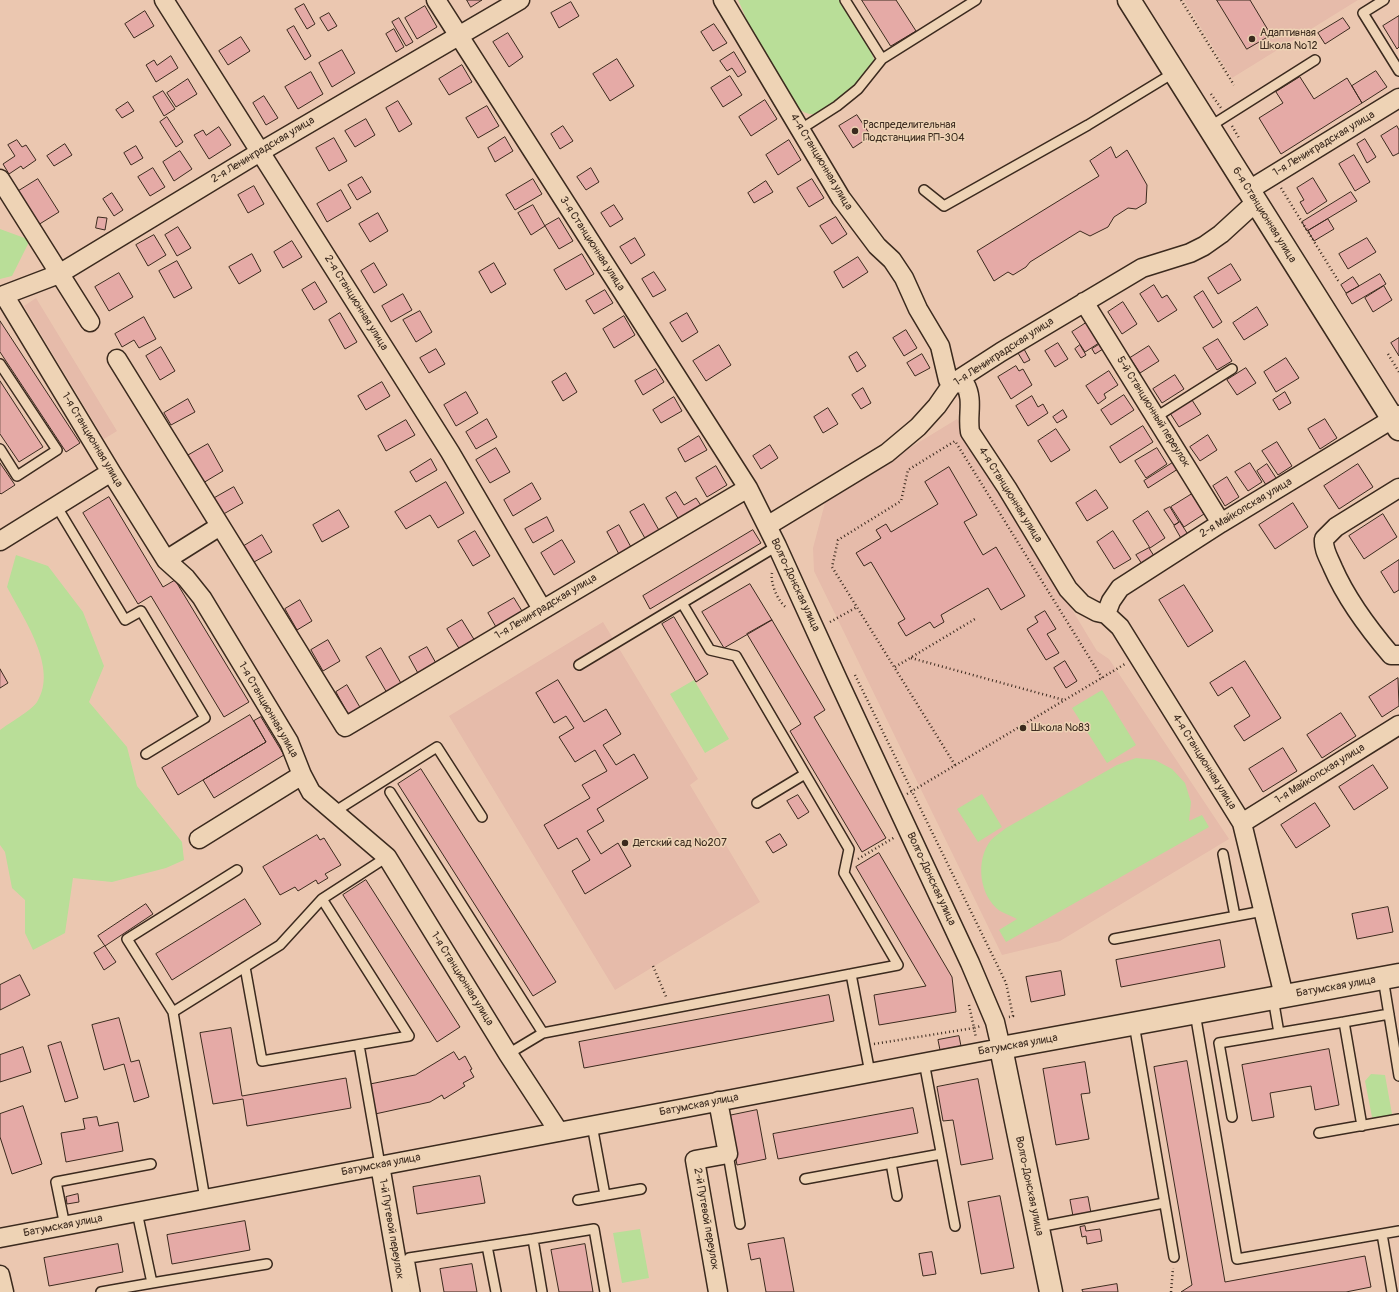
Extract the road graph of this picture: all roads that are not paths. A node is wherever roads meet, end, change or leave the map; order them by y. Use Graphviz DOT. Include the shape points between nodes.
graph roads {
  1 [pos="164,0"];
  2 [pos="436,0"];
  3 [pos="520,0"];
  4 [pos="723,0"];
  5 [pos="846,0"];
  6 [pos="976,0"];
  7 [pos="1129,0"];
  8 [pos="1384,0"];
  9 [pos="458,36"];
  10 [pos="882,59"];
  11 [pos="1315,60"];
  12 [pos="1399,71"];
  13 [pos="1175,72"];
  14 [pos="1398,100"];
  15 [pos="1209,127"];
  16 [pos="801,129"];
  17 [pos="260,152"];
  18 [pos="0,179"];
  19 [pos="924,190"];
  20 [pos="1252,196"];
  21 [pos="59,274"];
  22 [pos="2,296"];
  23 [pos="1084,302"];
  24 [pos="90,322"];
  25 [pos="117,359"];
  26 [pos="0,364"];
  27 [pos="1232,369"];
  28 [pos="953,383"];
  29 [pos="1156,417"];
  30 [pos="1397,421"];
  31 [pos="0,449"];
  32 [pos="110,472"];
  33 [pos="748,488"];
  34 [pos="1399,488"];
  35 [pos="57,506"];
  36 [pos="1221,522"];
  37 [pos="220,526"];
  38 [pos="767,526"];
  39 [pos="0,541"];
  40 [pos="777,546"];
  41 [pos="166,560"];
  42 [pos="682,603"];
  43 [pos="542,609"];
  44 [pos="1106,614"];
  45 [pos="1399,655"];
  46 [pos="579,665"];
  47 [pos="1399,725"];
  48 [pos="146,754"];
  49 [pos="805,774"];
  50 [pos="302,775"];
  51 [pos="390,792"];
  52 [pos="757,803"];
  53 [pos="334,812"];
  54 [pos="482,817"];
  55 [pos="1242,823"];
  56 [pos="199,839"];
  57 [pos="1223,854"];
  58 [pos="387,857"];
  59 [pos="237,870"];
  60 [pos="322,899"];
  61 [pos="1263,911"];
  62 [pos="1235,916"];
  63 [pos="1114,939"];
  64 [pos="245,967"];
  65 [pos="851,974"];
  66 [pos="1391,977"];
  67 [pos="1278,997"];
  68 [pos="173,1012"];
  69 [pos="1195,1013"];
  70 [pos="1389,1014"];
  71 [pos="1344,1022"];
  72 [pos="1134,1024"];
  73 [pos="543,1033"];
  74 [pos="1279,1033"];
  75 [pos="359,1045"];
  76 [pos="1001,1048"];
  77 [pos="508,1054"];
  78 [pos="924,1062"];
  79 [pos="870,1073"];
  80 [pos="1399,1076"];
  81 [pos="718,1102"];
  82 [pos="1232,1117"];
  83 [pos="1399,1119"];
  84 [pos="592,1125"];
  85 [pos="1362,1126"];
  86 [pos="558,1132"];
  87 [pos="1319,1133"];
  88 [pos="728,1154"];
  89 [pos="941,1154"];
  90 [pos="891,1163"];
  91 [pos="151,1164"];
  92 [pos="380,1166"];
  93 [pos="805,1179"];
  94 [pos="641,1189"];
  95 [pos="605,1195"];
  96 [pos="897,1196"];
  97 [pos="205,1199"];
  98 [pos="578,1200"];
  99 [pos="1164,1203"];
  100 [pos="137,1212"];
  101 [pos="740,1224"];
  102 [pos="65,1226"];
  103 [pos="955,1226"];
  104 [pos="1038,1227"];
  105 [pos="1399,1231"];
  106 [pos="1382,1234"];
  107 [pos="0,1238"];
  108 [pos="533,1239"];
  109 [pos="487,1246"];
  110 [pos="1174,1257"];
  111 [pos="267,1264"];
  112 [pos="0,1275"];
  113 [pos="152,1283"];
  114 [pos="4,1292"];
  115 [pos="102,1292"];
  116 [pos="402,1292"];
  117 [pos="415,1292"];
  118 [pos="496,1292"];
  119 [pos="542,1292"];
  120 [pos="605,1292"];
  121 [pos="718,1292"];
  122 [pos="1051,1292"];
  123 [pos="1392,1292"];
  1 -- 17 [label="street, 2-я Станционная улица"];
  2 -- 9 [label="street, 3-я Станционная улица"];
  3 -- 9 [label="street, 2-я Ленинградская улица"];
  4 -- 16 [label="street, 4-я Станционная улица"];
  5 -- 10 [label="lane"];
  6 -- 10 [label="lane"];
  7 -- 13 [label="street, 6-я Станционная улица"];
  8 -- 12 [label="lane" via="1363,13"];
  9 -- 17 [label="street, 2-я Ленинградская улица"];
  9 -- 33 [label="street, 3-я Станционная улица"];
  10 -- 16 [label="lane" via="858,89"];
  11 -- 15 [label="lane"];
  13 -- 15 [label="street, 6-я Станционная улица"];
  13 -- 19 [label="lane" via="1088,125 944,206"];
  14 -- 20 [label="street, 1-я Ленинградская улица" via="1273,175"];
  15 -- 20 [label="street, 6-я Станционная улица"];
  16 -- 28 [label="street, 4-я Станционная улица" via="841,198 904,278 918,309 940,346 948,380"];
  17 -- 21 [label="street, 2-я Ленинградская улица"];
  17 -- 43 [label="street, 2-я Станционная улица" via="450,452"];
  18 -- 21 [label="street"];
  20 -- 23 [label="street, 1-я Ленинградская улица" via="1221,234 1204,246 1142,268"];
  20 -- 30 [label="street, 6-я Станционная улица"];
  21 -- 22 [label="street, 2-я Ленинградская улица"];
  21 -- 24 [label="street"];
  22 -- 32 [label="street, 1-я Станционная улица"];
  23 -- 28 [label="street, 1-я Ленинградская улица"];
  23 -- 29 [label="street, 5-й Станционный переулок"];
  25 -- 37 [label="street"];
  26 -- 31 [label="lane" via="57,450 17,476"];
  27 -- 29 [label="lane"];
  28 -- 38 [label="street, 1-я Ленинградская улица" via="918,427 887,453"];
  28 -- 44 [label="street, 4-я Станционная улица" via="965,384 970,394 970,432 1008,488 1068,589 1082,604"];
  29 -- 36 [label="street, 5-й Станционный переулок"];
  30 -- 36 [label="street, 2-я Майкопская улица"];
  32 -- 35 [label="street"];
  32 -- 41 [label="street, 1-я Станционная улица"];
  33 -- 38 [label="street, Волго-Донская улица"];
  33 -- 43 [label="street, 1-я Ленинградская улица"];
  34 -- 45 [label="street" via="1336,527 1324,539 1324,547 1343,590 1370,629 1391,655"];
  35 -- 39 [label="street"];
  35 -- 48 [label="lane" via="125,620 141,611 205,718"];
  36 -- 44 [label="street, 2-я Майкопская улица" via="1120,588"];
  37 -- 41 [label="street"];
  37 -- 43 [label="street, 1-я Ленинградская улица" via="345,727"];
  38 -- 40 [label="street, Волго-Донская улица"];
  40 -- 42 [label="lane"];
  40 -- 76 [label="street, Волго-Донская улица" via="970,962 995,1022"];
  41 -- 50 [label="street, 1-я Станционная улица" via="186,578 202,598 289,742"];
  42 -- 46 [label="lane"];
  42 -- 49 [label="lane" via="710,650 736,656"];
  44 -- 55 [label="street, 4-я Станционная улица" via="1120,627 1139,656"];
  47 -- 55 [label="street, 1-я Майкопская улица"];
  49 -- 52 [label="lane"];
  49 -- 65 [label="lane" via="849,849 844,873 898,965"];
  50 -- 53 [label="street, 1-я Станционная улица" via="311,792"];
  50 -- 56 [label="street"];
  51 -- 73 [label="lane"];
  53 -- 54 [label="lane" via="437,747"];
  53 -- 58 [label="street, 1-я Станционная улица"];
  55 -- 61 [label="street, 4-я Станционная улица"];
  57 -- 62 [label="lane"];
  58 -- 60 [label="lane"];
  58 -- 77 [label="street, 1-я Станционная улица"];
  59 -- 68 [label="lane" via="127,939"];
  60 -- 64 [label="lane" via="280,945"];
  60 -- 75 [label="lane" via="409,1036"];
  61 -- 62 [label="lane"];
  61 -- 67 [label="street, 4-я Станционная улица"];
  62 -- 63 [label="lane"];
  64 -- 68 [label="lane"];
  64 -- 75 [label="lane" via="262,1062"];
  65 -- 73 [label="lane"];
  65 -- 79 [label="lane"];
  66 -- 67 [label="street, Батумская улица"];
  66 -- 70 [label="lane"];
  67 -- 69 [label="street, Батумская улица"];
  67 -- 74 [label="lane"];
  68 -- 97 [label="lane"];
  69 -- 72 [label="street, Батумская улица"];
  69 -- 106 [label="lane" via="1237,1259"];
  70 -- 71 [label="lane"];
  70 -- 80 [label="lane"];
  71 -- 74 [label="lane"];
  71 -- 85 [label="lane"];
  72 -- 76 [label="street, Батумская улица"];
  72 -- 99 [label="lane"];
  73 -- 77 [label="lane"];
  74 -- 82 [label="lane" via="1219,1043"];
  75 -- 92 [label="lane"];
  76 -- 78 [label="street, Батумская улица"];
  76 -- 104 [label="street, Волго-Донская улица"];
  77 -- 86 [label="street, 1-я Станционная улица"];
  78 -- 79 [label="street, Батумская улица"];
  78 -- 89 [label="lane"];
  79 -- 81 [label="street, Батумская улица"];
  81 -- 84 [label="street, Батумская улица"];
  81 -- 88 [label="street"];
  83 -- 85 [label="lane"];
  84 -- 86 [label="street, Батумская улица"];
  84 -- 95 [label="lane"];
  85 -- 87 [label="lane"];
  86 -- 92 [label="street, Батумская улица"];
  88 -- 101 [label="lane"];
  88 -- 121 [label="street, 2-й Путевой переулок" via="695,1160"];
  89 -- 90 [label="lane"];
  89 -- 103 [label="lane"];
  90 -- 93 [label="lane"];
  90 -- 96 [label="lane"];
  91 -- 102 [label="lane" via="56,1182"];
  92 -- 97 [label="street, Батумская улица"];
  92 -- 116 [label="street, 1-й Путевой переулок"];
  94 -- 95 [label="lane"];
  95 -- 98 [label="lane"];
  97 -- 100 [label="street, Батумская улица"];
  99 -- 104 [label="lane"];
  99 -- 110 [label="lane"];
  100 -- 102 [label="street, Батумская улица"];
  100 -- 113 [label="lane"];
  102 -- 107 [label="street, Батумская улица"];
  104 -- 122 [label="street, Волго-Донская улица"];
  105 -- 106 [label="lane"];
  106 -- 123 [label="lane"];
  108 -- 109 [label="lane"];
  108 -- 119 [label="lane"];
  108 -- 120 [label="lane" via="594,1229"];
  109 -- 117 [label="lane" via="409,1258"];
  109 -- 118 [label="lane"];
  111 -- 113 [label="lane"];
  112 -- 114 [label="street"];
  113 -- 115 [label="lane"];
}
